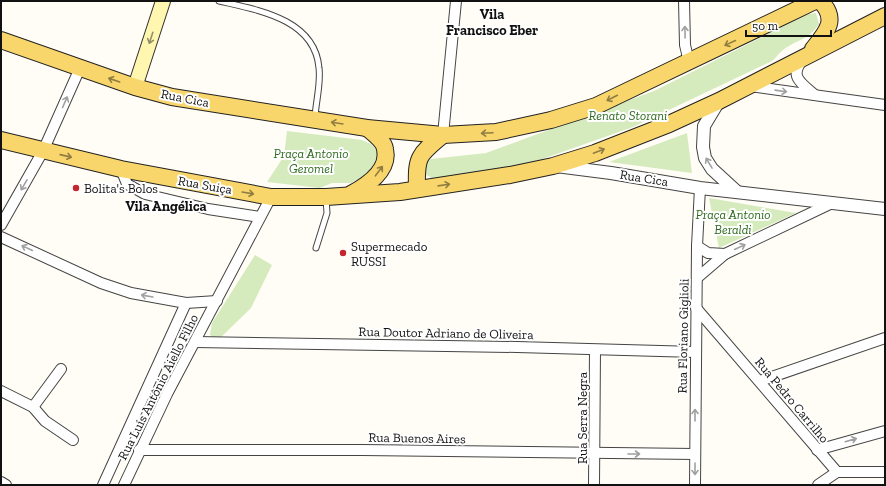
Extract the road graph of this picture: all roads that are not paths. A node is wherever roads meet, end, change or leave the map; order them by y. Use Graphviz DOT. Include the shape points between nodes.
graph roads {
  1 [pos="163,1"];
  2 [pos="219,1"];
  3 [pos="456,1"];
  4 [pos="684,1"];
  5 [pos="815,1"];
  6 [pos="820,1"];
  7 [pos="885,16"];
  8 [pos="1,40"];
  9 [pos="809,54"];
  10 [pos="689,62"];
  11 [pos="80,68"];
  12 [pos="746,86"];
  13 [pos="135,87"];
  14 [pos="816,95"];
  15 [pos="718,101"];
  16 [pos="885,105"];
  17 [pos="315,120"];
  18 [pos="371,129"];
  19 [pos="443,135"];
  20 [pos="1,140"];
  21 [pos="43,151"];
  22 [pos="553,166"];
  23 [pos="120,169"];
  24 [pos="700,188"];
  25 [pos="417,189"];
  26 [pos="736,191"];
  27 [pos="357,195"];
  28 [pos="271,197"];
  29 [pos="326,197"];
  30 [pos="832,203"];
  31 [pos="885,209"];
  32 [pos="260,217"];
  33 [pos="1,225"];
  34 [pos="1,237"];
  35 [pos="697,246"];
  36 [pos="316,248"];
  37 [pos="725,254"];
  38 [pos="697,278"];
  39 [pos="217,301"];
  40 [pos="186,303"];
  41 [pos="696,308"];
  42 [pos="885,338"];
  43 [pos="195,342"];
  44 [pos="595,350"];
  45 [pos="696,352"];
  46 [pos="61,369"];
  47 [pos="760,381"];
  48 [pos="1,391"];
  49 [pos="33,407"];
  50 [pos="885,431"];
  51 [pos="73,440"];
  52 [pos="139,450"];
  53 [pos="817,450"];
  54 [pos="595,454"];
  55 [pos="695,454"];
  56 [pos="837,472"];
  57 [pos="885,472"];
  58 [pos="1,482"];
  59 [pos="6,485"];
  60 [pos="103,485"];
  61 [pos="124,485"];
  62 [pos="594,485"];
  63 [pos="695,485"];
  64 [pos="818,485"];
  1 -- 13 [label="main road, one-way"];
  2 -- 17 [label="lane" via="282,19 302,31 316,49 319,68"];
  3 -- 19 [label="street"];
  10 -- 4 [label="street, one-way" via="685,44"];
  5 -- 10 [label="main road, Rua Cica, one-way"];
  6 -- 9 [label="main road" via="828,10 830,22 826,34"];
  7 -- 9 [label="main road, Rua Suiça"];
  8 -- 11 [label="main road, Rua Cica"];
  9 -- 12 [label="main road, Rua Suiça"];
  9 -- 14 [label="street" via="799,65 796,76"];
  10 -- 19 [label="main road, Rua Cica, one-way" via="596,106 551,120 496,132"];
  13 -- 11 [label="main road, Rua Cica, one-way"];
  21 -- 11 [label="street, one-way"];
  12 -- 14 [label="street, one-way"];
  12 -- 15 [label="main road, Rua Suiça"];
  13 -- 17 [label="main road, Rua Cica" via="172,97"];
  14 -- 16 [label="street"];
  22 -- 15 [label="main road, Rua Suiça, one-way" via="595,153 669,124"];
  26 -- 15 [label="street, one-way" via="712,169 705,158 704,126"];
  18 -- 17 [label="main road, Rua Cica, one-way"];
  18 -- 19 [label="main road, Rua Cica"];
  27 -- 18 [label="main road, one-way" via="376,176 385,159 386,149"];
  19 -- 25 [label="main road" via="421,154 417,161"];
  20 -- 21 [label="main road, Rua Suiça"];
  21 -- 23 [label="main road, Rua Suiça, one-way"];
  21 -- 33 [label="street, one-way"];
  22 -- 24 [label="street, Rua Cica"];
  25 -- 22 [label="main road, Rua Suiça, one-way"];
  23 -- 28 [label="main road, Rua Suiça, one-way"];
  23 -- 32 [label="street" via="127,184 145,194 208,209"];
  24 -- 26 [label="street, Rua Cica"];
  24 -- 35 [label="street, Rua Floriano Giglioli"];
  25 -- 27 [label="main road, Rua Suiça"];
  26 -- 30 [label="street, Rua Cica"];
  27 -- 29 [label="main road, Rua Suiça"];
  28 -- 29 [label="main road, Rua Suiça"];
  28 -- 32 [label="street, Rua Luís Antônio Aiello Filho"];
  29 -- 36 [label="lane" via="327,213"];
  30 -- 31 [label="street, Rua Cica"];
  37 -- 30 [label="street, one-way"];
  32 -- 39 [label="street, Rua Luís Antônio Aiello Filho"];
  40 -- 34 [label="street, one-way" via="131,293 101,283"];
  35 -- 37 [label="street" via="708,253"];
  35 -- 38 [label="street, Rua Floriano Giglioli"];
  37 -- 38 [label="street"];
  38 -- 41 [label="street, Rua Floriano Giglioli"];
  39 -- 40 [label="street"];
  39 -- 43 [label="street, Rua Luís Antônio Aiello Filho"];
  40 -- 60 [label="street"];
  41 -- 45 [label="street, Rua Floriano Giglioli"];
  41 -- 47 [label="street, Rua Pedro Carrilho"];
  42 -- 47 [label="street"];
  43 -- 44 [label="street, Rua Doutor Adriano de Oliveira"];
  43 -- 52 [label="street, Rua Luís Antônio Aiello Filho"];
  44 -- 45 [label="street, Rua Doutor Adriano de Oliveira"];
  44 -- 54 [label="street, Rua Serra Negra"];
  55 -- 45 [label="street, Rua Floriano Giglioli, one-way"];
  46 -- 49 [label="street"];
  47 -- 53 [label="street, Rua Pedro Carrilho"];
  48 -- 49 [label="street"];
  49 -- 51 [label="street" via="50,424"];
  53 -- 50 [label="street, one-way"];
  52 -- 54 [label="street, Rua Buenos Aires"];
  52 -- 61 [label="street, Rua Luís Antônio Aiello Filho"];
  53 -- 56 [label="street, Rua Pedro Carrilho"];
  54 -- 55 [label="street, Rua Buenos Aires, one-way"];
  54 -- 62 [label="street, Rua Serra Negra"];
  55 -- 63 [label="street, Rua Floriano Giglioli, one-way"];
  56 -- 57 [label="street"];
  56 -- 64 [label="street"];
  58 -- 59 [label="street"];
}
